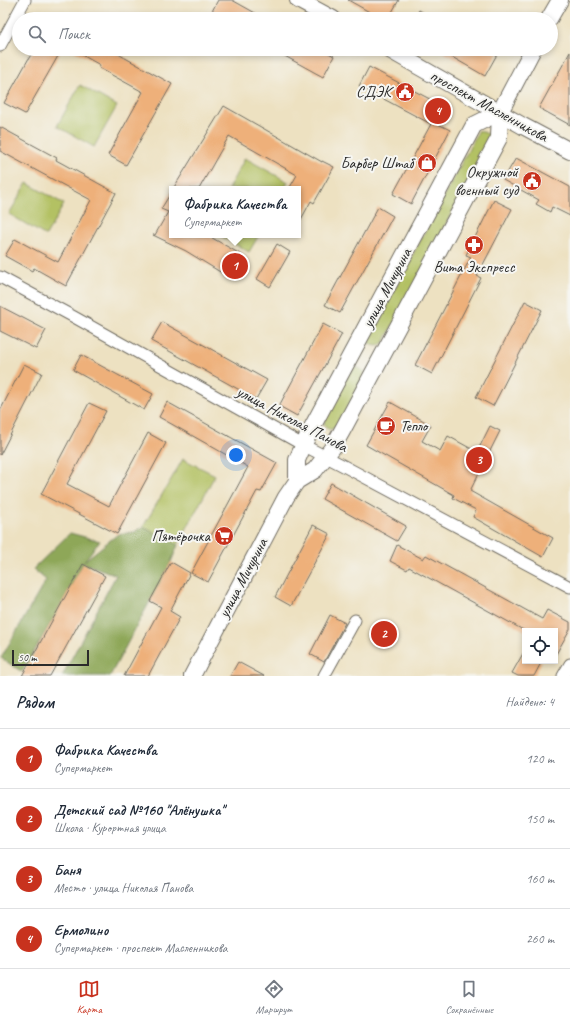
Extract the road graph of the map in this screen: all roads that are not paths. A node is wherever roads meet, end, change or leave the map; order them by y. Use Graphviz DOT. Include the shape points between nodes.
graph roads {
  1 [pos="25,0"];
  2 [pos="298,0"];
  3 [pos="560,0"];
  4 [pos="18,12"];
  5 [pos="320,12"];
  6 [pos="553,12"];
  7 [pos="12,24"];
  8 [pos="0,46"];
  9 [pos="400,56"];
  10 [pos="529,56"];
  11 [pos="500,112"];
  12 [pos="570,150"];
  13 [pos="0,277"];
  14 [pos="303,445"];
  15 [pos="325,457"];
  16 [pos="297,481"];
  17 [pos="570,587"];
  18 [pos="355,620"];
  19 [pos="570,664"];
  20 [pos="192,676"];
  21 [pos="324,676"];
  22 [pos="563,676"];
  1 -- 4 [label="street"];
  2 -- 5 [label="main road"];
  3 -- 6 [label="main road"];
  7 -- 8 [label="street"];
  9 -- 11 [label="main road, проспект Масленникова"];
  10 -- 11 [label="main road, улица Мичурина"];
  11 -- 12 [label="main road, проспект Масленникова"];
  11 -- 14 [label="main road, улица Мичурина" via="474,125"];
  11 -- 15 [label="main road, улица Мичурина" via="499,138 342,431"];
  13 -- 14 [label="street, улица Николая Панова"];
  14 -- 15 [label="street, улица Николая Панова"];
  14 -- 16 [label="main road, улица Мичурина" via="297,460"];
  15 -- 16 [label="main road, улица Мичурина" via="315,470"];
  15 -- 17 [label="street, улица Николая Панова"];
  16 -- 20 [label="main road, улица Мичурина" via="286,497"];
  18 -- 21 [label="street"];
  19 -- 22 [label="street"];
}
